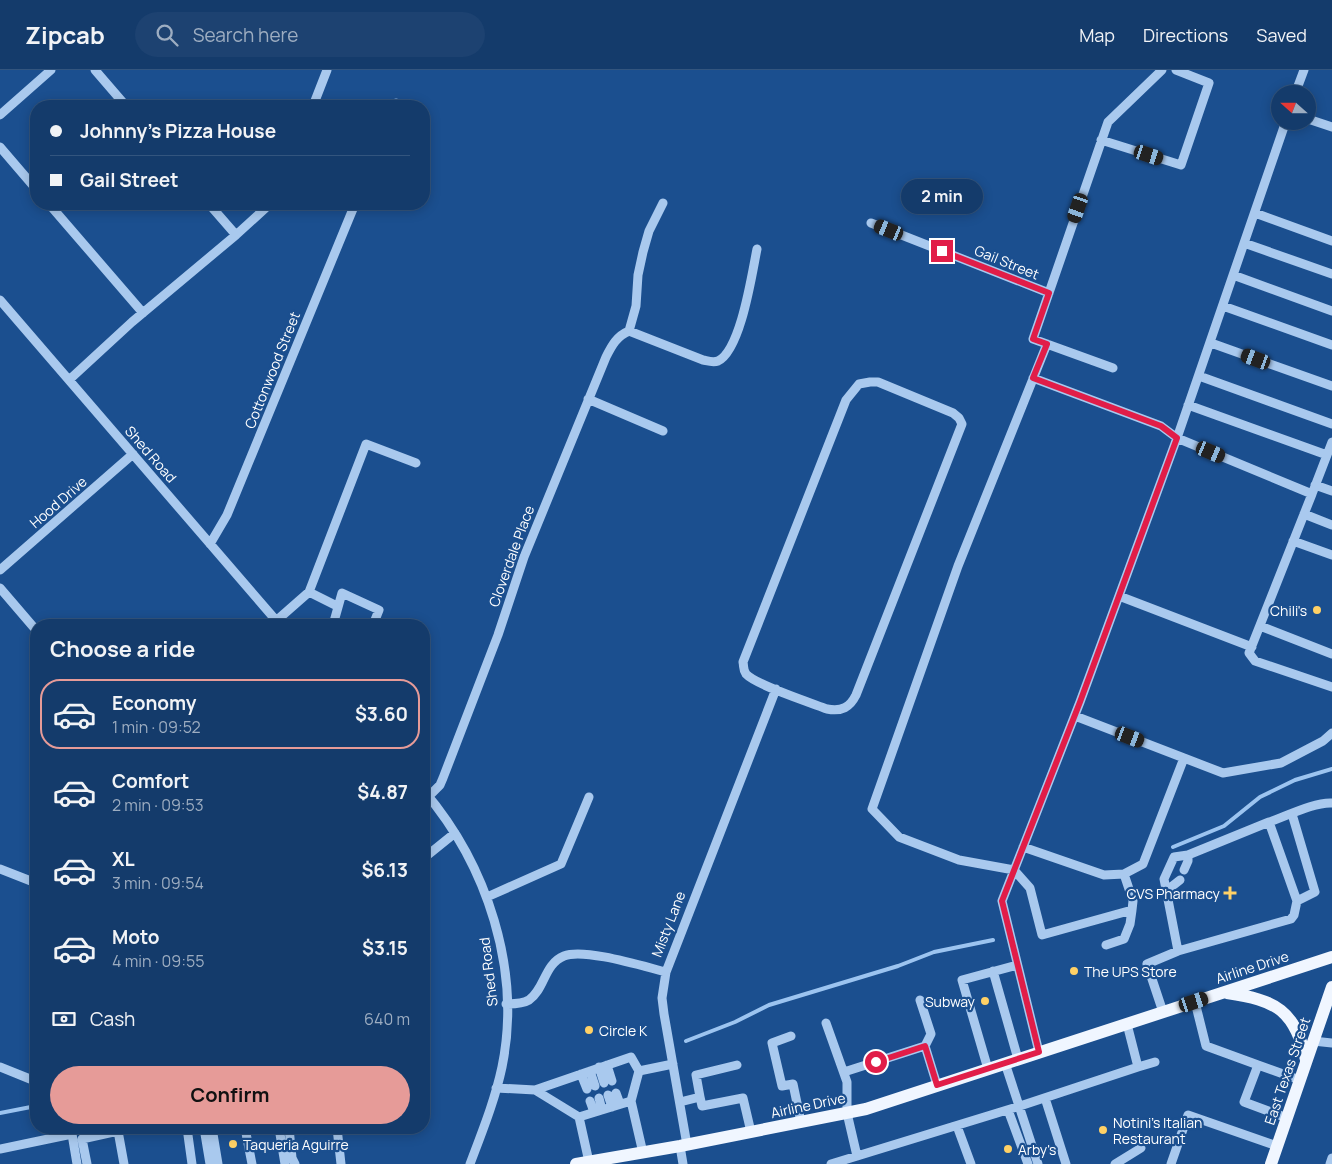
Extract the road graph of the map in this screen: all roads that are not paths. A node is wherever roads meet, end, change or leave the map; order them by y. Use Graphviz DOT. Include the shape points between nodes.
graph roads {
  1 [pos="51,70"];
  2 [pos="95,70"];
  3 [pos="327,70"];
  4 [pos="1162,70"];
  5 [pos="1176,70"];
  6 [pos="1304,70"];
  7 [pos="1298,85"];
  8 [pos="121,100"];
  9 [pos="315,100"];
  10 [pos="0,115"];
  11 [pos="1316,122"];
  12 [pos="1332,127"];
  13 [pos="1283,130"];
  14 [pos="1102,140"];
  15 [pos="0,147"];
  16 [pos="30,182"];
  17 [pos="663,203"];
  18 [pos="54,210"];
  19 [pos="215,210"];
  20 [pos="263,210"];
  21 [pos="353,210"];
  22 [pos="1255,213"];
  23 [pos="872,223"];
  24 [pos="236,235"];
  25 [pos="1332,241"];
  26 [pos="1244,243"];
  27 [pos="757,249"];
  28 [pos="1332,274"];
  29 [pos="1233,275"];
  30 [pos="1049,293"];
  31 [pos="0,300"];
  32 [pos="1223,306"];
  33 [pos="1332,311"];
  34 [pos="143,313"];
  35 [pos="629,331"];
  36 [pos="1211,343"];
  37 [pos="1047,344"];
  38 [pos="1332,345"];
  39 [pos="1113,368"];
  40 [pos="1199,376"];
  41 [pos="1033,378"];
  42 [pos="69,380"];
  43 [pos="1332,386"];
  44 [pos="588,399"];
  45 [pos="1188,405"];
  46 [pos="1332,424"];
  47 [pos="663,431"];
  48 [pos="1177,438"];
  49 [pos="1332,442"];
  50 [pos="133,454"];
  51 [pos="1329,454"];
  52 [pos="416,463"];
  53 [pos="1314,489"];
  54 [pos="1332,492"];
  55 [pos="1304,514"];
  56 [pos="1332,525"];
  57 [pos="1294,541"];
  58 [pos="210,544"];
  59 [pos="1332,555"];
  60 [pos="0,570"];
  61 [pos="0,588"];
  62 [pos="308,592"];
  63 [pos="1119,596"];
  64 [pos="337,606"];
  65 [pos="275,619"];
  66 [pos="282,619"];
  67 [pos="334,619"];
  68 [pos="375,619"];
  69 [pos="30,623"];
  70 [pos="1260,626"];
  71 [pos="1252,647"];
  72 [pos="1332,654"];
  73 [pos="1332,687"];
  74 [pos="776,689"];
  75 [pos="1075,716"];
  76 [pos="1332,733"];
  77 [pos="1184,758"];
  78 [pos="430,791"];
  79 [pos="588,797"];
  80 [pos="430,799"];
  81 [pos="1332,803"];
  82 [pos="1292,814"];
  83 [pos="1270,822"];
  84 [pos="455,833"];
  85 [pos="1023,847"];
  86 [pos="430,853"];
  87 [pos="1188,855"];
  88 [pos="0,869"];
  89 [pos="1014,870"];
  90 [pos="1184,870"];
  91 [pos="1124,874"];
  92 [pos="1180,880"];
  93 [pos="30,881"];
  94 [pos="1166,891"];
  95 [pos="487,897"];
  96 [pos="1297,901"];
  97 [pos="1132,910"];
  98 [pos="1106,945"];
  99 [pos="1178,951"];
  100 [pos="1332,957"];
  101 [pos="1018,965"];
  102 [pos="993,971"];
  103 [pos="666,972"];
  104 [pos="1332,987"];
  105 [pos="1222,993"];
  106 [pos="920,1000"];
  107 [pos="1194,1002"];
  108 [pos="506,1004"];
  109 [pos="1162,1012"];
  110 [pos="826,1023"];
  111 [pos="1128,1024"];
  112 [pos="790,1036"];
  113 [pos="1313,1041"];
  114 [pos="1332,1043"];
  115 [pos="925,1046"];
  116 [pos="1039,1052"];
  117 [pos="1018,1059"];
  118 [pos="1307,1061"];
  119 [pos="1155,1062"];
  120 [pos="1005,1063"];
  121 [pos="673,1064"];
  122 [pos="1258,1065"];
  123 [pos="603,1066"];
  124 [pos="737,1066"];
  125 [pos="0,1067"];
  126 [pos="1138,1067"];
  127 [pos="988,1069"];
  128 [pos="639,1071"];
  129 [pos="586,1072"];
  130 [pos="844,1072"];
  131 [pos="30,1079"];
  132 [pos="1300,1080"];
  133 [pos="937,1085"];
  134 [pos="496,1088"];
  135 [pos="534,1090"];
  136 [pos="612,1094"];
  137 [pos="700,1097"];
  138 [pos="1045,1098"];
  139 [pos="595,1100"];
  140 [pos="631,1101"];
  141 [pos="680,1102"];
  142 [pos="616,1106"];
  143 [pos="1020,1106"];
  144 [pos="1008,1110"];
  145 [pos="598,1111"];
  146 [pos="847,1113"];
  147 [pos="579,1117"];
  148 [pos="1287,1118"];
  149 [pos="802,1122"];
  150 [pos="957,1126"];
  151 [pos="751,1132"];
  152 [pos="104,1134"];
  153 [pos="119,1134"];
  154 [pos="188,1134"];
  155 [pos="205,1134"];
  156 [pos="213,1134"];
  157 [pos="246,1134"];
  158 [pos="251,1134"];
  159 [pos="280,1134"];
  160 [pos="290,1134"];
  161 [pos="338,1134"];
  162 [pos="684,1146"];
  163 [pos="1277,1146"];
  164 [pos="1141,1148"];
  165 [pos="0,1149"];
  166 [pos="643,1153"];
  167 [pos="857,1156"];
  168 [pos="1332,1158"];
  169 [pos="611,1161"];
  170 [pos="589,1162"];
  171 [pos="341,1163"];
  172 [pos="77,1164"];
  173 [pos="87,1164"];
  174 [pos="124,1164"];
  175 [pos="192,1164"];
  176 [pos="210,1164"];
  177 [pos="218,1164"];
  178 [pos="252,1164"];
  179 [pos="256,1164"];
  180 [pos="285,1164"];
  181 [pos="295,1164"];
  182 [pos="330,1164"];
  183 [pos="470,1164"];
  184 [pos="576,1164"];
  185 [pos="683,1164"];
  186 [pos="831,1164"];
  187 [pos="971,1164"];
  188 [pos="1028,1164"];
  189 [pos="1038,1164"];
  190 [pos="1066,1164"];
  191 [pos="1116,1164"];
  192 [pos="1171,1164"];
  193 [pos="1271,1164"];
  194 [pos="1330,1164"];
  1 -- 10 [label="street"];
  2 -- 8 [label="street"];
  3 -- 9 [label="street"];
  4 -- 14 [label="street" via="1108,122"];
  5 -- 14 [label="street" via="1209,83 1181,165"];
  6 -- 7 [label="street"];
  11 -- 12 [label="street"];
  13 -- 22 [label="street"];
  14 -- 30 [label="street"];
  15 -- 16 [label="street"];
  17 -- 35 [label="street" via="643,252 636,306"];
  18 -- 34 [label="street"];
  19 -- 24 [label="street"];
  20 -- 24 [label="street"];
  21 -- 58 [label="street, Cottonwood Street" via="227,515"];
  22 -- 25 [label="street"];
  22 -- 26 [label="street"];
  23 -- 30 [label="street, Gail Street"];
  24 -- 34 [label="street"];
  26 -- 28 [label="street"];
  26 -- 29 [label="street"];
  27 -- 35 [label="street" via="744,315 732,345 719,360 709,362"];
  29 -- 32 [label="street"];
  29 -- 33 [label="street"];
  30 -- 37 [label="street" via="1033,339"];
  31 -- 42 [label="street, Shed Road"];
  32 -- 36 [label="street"];
  32 -- 38 [label="street"];
  34 -- 42 [label="street"];
  35 -- 44 [label="street, Cloverdale Place" via="614,342"];
  36 -- 40 [label="street"];
  36 -- 43 [label="street"];
  37 -- 39 [label="street"];
  37 -- 41 [label="street"];
  40 -- 45 [label="street"];
  40 -- 46 [label="street"];
  41 -- 48 [label="street" via="1161,426"];
  41 -- 89 [label="street" via="958,566 872,809 899,837 959,860"];
  42 -- 50 [label="street, Shed Road"];
  44 -- 47 [label="street"];
  44 -- 78 [label="street, Cloverdale Place" via="518,574 443,778 440,785"];
  45 -- 48 [label="street"];
  45 -- 51 [label="street"];
  48 -- 53 [label="street"];
  48 -- 63 [label="street"];
  49 -- 51 [label="street"];
  50 -- 58 [label="street, Shed Road"];
  50 -- 60 [label="street, Hood Drive"];
  51 -- 53 [label="street"];
  52 -- 62 [label="street" via="366,444"];
  53 -- 54 [label="street"];
  53 -- 55 [label="street"];
  55 -- 56 [label="street"];
  55 -- 57 [label="street"];
  57 -- 59 [label="street"];
  57 -- 70 [label="street"];
  58 -- 65 [label="street, Shed Road"];
  61 -- 69 [label="street"];
  62 -- 64 [label="street"];
  62 -- 66 [label="street"];
  63 -- 71 [label="street"];
  63 -- 75 [label="street"];
  64 -- 67 [label="street"];
  64 -- 68 [label="street" via="342,593 379,610"];
  70 -- 71 [label="street"];
  70 -- 72 [label="street"];
  71 -- 73 [label="street" via="1249,653 1255,661"];
  74 -- 74 [label="street" via="747,674 743,662 846,400 859,384 878,382 953,413 962,424 959,433 852,703 843,709 827,709"];
  74 -- 103 [label="street, Misty Lane"];
  75 -- 77 [label="street"];
  75 -- 85 [label="street"];
  76 -- 77 [label="street" via="1280,763 1223,773"];
  77 -- 91 [label="street" via="1144,864"];
  79 -- 95 [label="street" via="561,864"];
  80 -- 84 [label="street, Shed Road"];
  81 -- 82 [label="street"];
  82 -- 83 [label="street"];
  82 -- 96 [label="street" via="1315,892"];
  83 -- 87 [label="street"];
  83 -- 96 [label="street"];
  84 -- 86 [label="street"];
  84 -- 95 [label="street, Shed Road"];
  85 -- 89 [label="street"];
  85 -- 91 [label="street" via="1104,875"];
  87 -- 90 [label="street"];
  87 -- 94 [label="street" via="1174,857 1164,879"];
  88 -- 93 [label="street"];
  89 -- 97 [label="street" via="1030,888 1042,935"];
  89 -- 101 [label="street" via="1002,901"];
  91 -- 97 [label="street" via="1133,902"];
  92 -- 94 [label="street"];
  94 -- 99 [label="street"];
  95 -- 108 [label="street, Shed Road" via="503,963"];
  96 -- 99 [label="street" via="1291,919"];
  97 -- 98 [label="street" via="1124,939"];
  99 -- 109 [label="street" via="1147,964"];
  100 -- 105 [label="main road, Airline Drive"];
  101 -- 102 [label="street"];
  101 -- 116 [label="street"];
  102 -- 117 [label="street"];
  102 -- 127 [label="street" via="962,980"];
  103 -- 108 [label="street" via="583,954 565,955 551,965 528,1001"];
  103 -- 121 [label="street, Misty Lane" via="662,998"];
  104 -- 113 [label="main road, East Texas Street"];
  105 -- 107 [label="main road, Airline Drive"];
  105 -- 118 [label="main road" via="1260,1000 1282,1010 1299,1034"];
  106 -- 115 [label="street" via="931,1034"];
  107 -- 109 [label="main road, Airline Drive"];
  107 -- 122 [label="street" via="1206,1046"];
  108 -- 134 [label="street, Shed Road" via="507,1029"];
  109 -- 111 [label="main road, Airline Drive"];
  110 -- 130 [label="street"];
  111 -- 116 [label="main road, Airline Drive"];
  111 -- 126 [label="street"];
  112 -- 149 [label="street" via="772,1043 782,1086 793,1084"];
  113 -- 114 [label="street"];
  113 -- 118 [label="main road, East Texas Street"];
  115 -- 130 [label="street"];
  115 -- 133 [label="street"];
  116 -- 117 [label="main road, Airline Drive"];
  117 -- 120 [label="main road, Airline Drive"];
  118 -- 132 [label="main road, East Texas Street"];
  119 -- 126 [label="street"];
  120 -- 127 [label="main road, Airline Drive"];
  120 -- 143 [label="street"];
  121 -- 128 [label="street"];
  121 -- 141 [label="street, Misty Lane"];
  122 -- 132 [label="street"];
  122 -- 148 [label="street" via="1244,1102"];
  123 -- 128 [label="street" via="631,1057"];
  123 -- 129 [label="street"];
  123 -- 129 [label="street" via="600,1085"];
  124 -- 137 [label="street" via="696,1075"];
  125 -- 131 [label="street"];
  126 -- 138 [label="street"];
  127 -- 133 [label="main road, Airline Drive"];
  128 -- 140 [label="street"];
  129 -- 135 [label="street"];
  130 -- 146 [label="street"];
  132 -- 148 [label="main road, East Texas Street"];
  133 -- 146 [label="main road, Airline Drive"];
  134 -- 135 [label="street"];
  134 -- 183 [label="street, Shed Road"];
  135 -- 147 [label="street"];
  136 -- 142 [label="street"];
  137 -- 141 [label="street"];
  137 -- 151 [label="street" via="702,1106 743,1098"];
  138 -- 143 [label="street"];
  138 -- 190 [label="street"];
  139 -- 145 [label="street"];
  140 -- 142 [label="street"];
  140 -- 166 [label="street"];
  141 -- 162 [label="street, Misty Lane"];
  142 -- 145 [label="street"];
  143 -- 144 [label="street"];
  143 -- 189 [label="street"];
  144 -- 150 [label="street"];
  144 -- 188 [label="street"];
  145 -- 147 [label="street"];
  146 -- 149 [label="main road, Airline Drive"];
  146 -- 167 [label="street"];
  147 -- 170 [label="street"];
  148 -- 163 [label="main road, East Texas Street"];
  149 -- 151 [label="main road, Airline Drive"];
  150 -- 167 [label="street"];
  150 -- 187 [label="street"];
  151 -- 162 [label="main road, Airline Drive"];
  152 -- 173 [label="street" via="82,1139"];
  153 -- 174 [label="street"];
  154 -- 175 [label="street"];
  155 -- 176 [label="street"];
  156 -- 177 [label="street"];
  157 -- 178 [label="street"];
  158 -- 179 [label="street"];
  159 -- 180 [label="street"];
  160 -- 181 [label="street"];
  161 -- 171 [label="street"];
  162 -- 166 [label="main road, Airline Drive"];
  162 -- 185 [label="street, Misty Lane"];
  163 -- 192 [label="street" via="1188,1114"];
  163 -- 193 [label="main road, East Texas Street"];
  164 -- 191 [label="street"];
  165 -- 172 [label="street" via="72,1134"];
  166 -- 169 [label="main road, Airline Drive"];
  167 -- 186 [label="street"];
  168 -- 194 [label="street"];
  169 -- 170 [label="main road, Airline Drive"];
  170 -- 184 [label="main road, Airline Drive"];
  171 -- 182 [label="street"];
}
